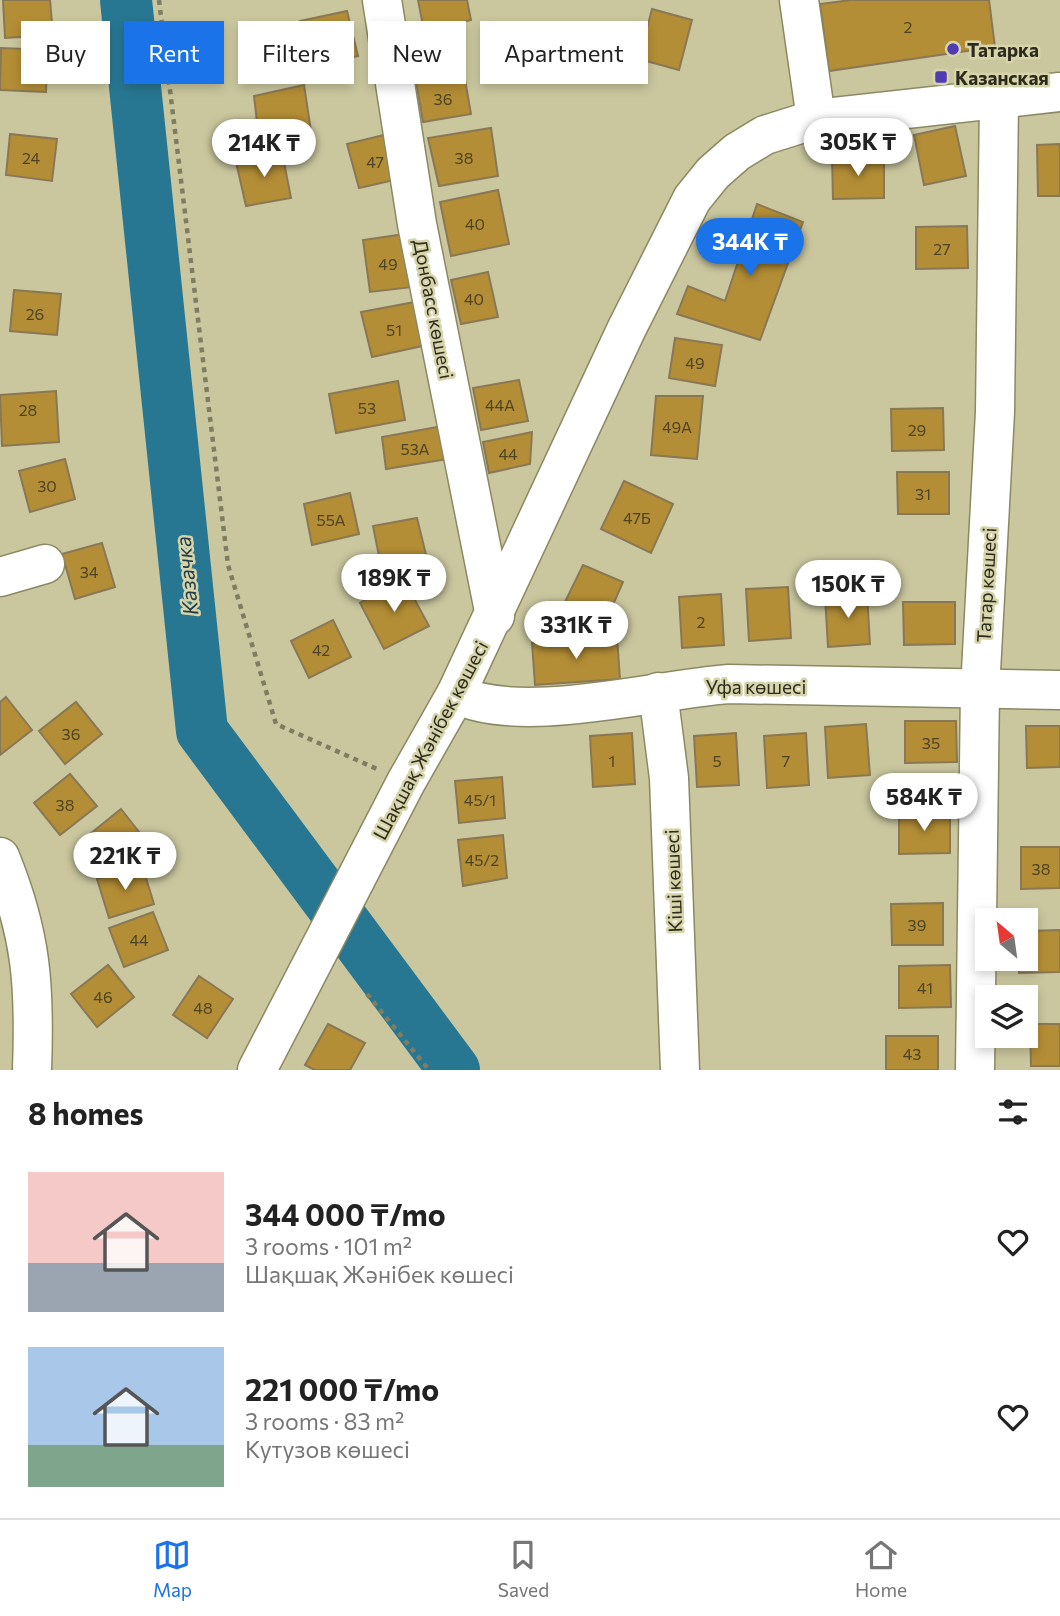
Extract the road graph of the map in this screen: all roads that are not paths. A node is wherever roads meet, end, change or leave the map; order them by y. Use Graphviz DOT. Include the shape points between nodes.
graph roads {
  1 [pos="382,0"];
  2 [pos="799,0"];
  3 [pos="1060,92"];
  4 [pos="999,100"];
  5 [pos="816,119"];
  6 [pos="45,564"];
  7 [pos="0,577"];
  8 [pos="495,616"];
  9 [pos="980,690"];
  10 [pos="1060,690"];
  11 [pos="658,692"];
  12 [pos="456,694"];
  13 [pos="0,857"];
  14 [pos="32,1070"];
  15 [pos="257,1070"];
  16 [pos="680,1070"];
  17 [pos="975,1070"];
  1 -- 8 [label="street, Донбасс көшесі" via="417,224"];
  2 -- 5 [label="street"];
  3 -- 4 [label="street, Шақшақ Жәнібек көшесі"];
  4 -- 5 [label="street, Шақшақ Жәнібек көшесі"];
  4 -- 9 [label="street, Татар көшесі" via="995,412"];
  5 -- 8 [label="street, Шақшақ Жәнібек көшесі" via="790,125 737,152 692,199"];
  6 -- 7 [label="street"];
  8 -- 12 [label="street, Шақшақ Жәнібек көшесі"];
  9 -- 10 [label="street, Уфа көшесі"];
  9 -- 11 [label="street, Уфа көшесі" via="729,684"];
  9 -- 17 [label="street, Татар көшесі"];
  11 -- 12 [label="street, Уфа көшесі" via="609,702 493,706"];
  11 -- 16 [label="street, Кіші көшесі" via="669,778"];
  12 -- 15 [label="street, Шақшақ Жәнібек көшесі"];
  13 -- 14 [label="street" via="17,898 30,951"];
}
